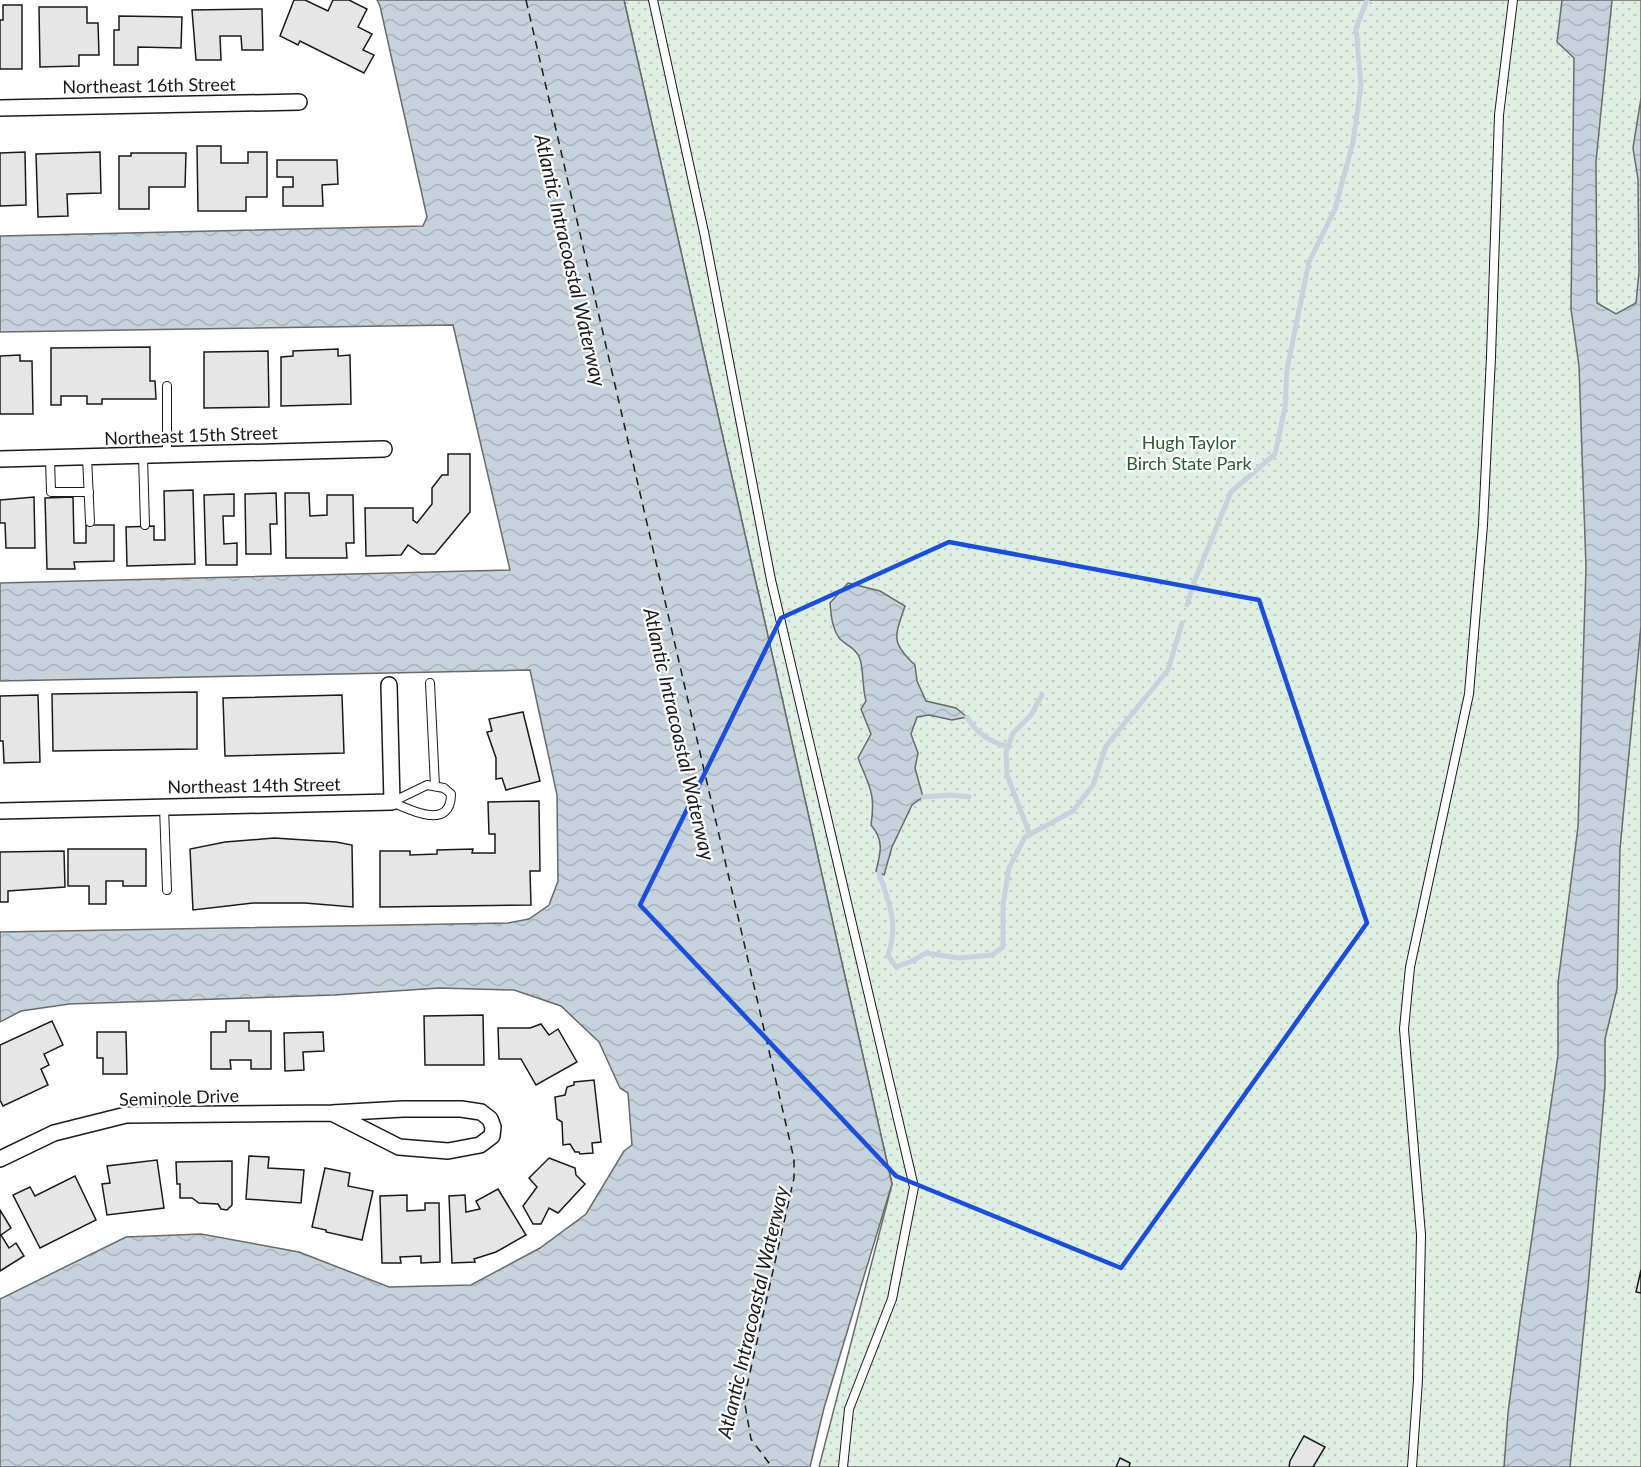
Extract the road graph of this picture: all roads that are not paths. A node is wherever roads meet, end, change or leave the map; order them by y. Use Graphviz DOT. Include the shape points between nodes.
graph roads {
  1 [pos="653,0"];
  2 [pos="1513,0"];
  3 [pos="299,102"];
  4 [pos="0,108"];
  5 [pos="167,386"];
  6 [pos="384,449"];
  7 [pos="167,455"];
  8 [pos="143,456"];
  9 [pos="87,457"];
  10 [pos="51,458"];
  11 [pos="0,459"];
  12 [pos="89,492"];
  13 [pos="90,522"];
  14 [pos="146,525"];
  15 [pos="430,683"];
  16 [pos="389,685"];
  17 [pos="435,786"];
  18 [pos="392,802"];
  19 [pos="164,807"];
  20 [pos="0,811"];
  21 [pos="167,890"];
  22 [pos="332,1113"];
  23 [pos="0,1159"];
  24 [pos="843,1467"];
  25 [pos="1412,1467"];
  1 -- 24 [label="lane" via="704,232 771,580 914,1187 892,1299 849,1409"];
  2 -- 25 [label="lane" via="1499,115 1483,525 1469,694 1410,967 1404,1029 1421,1235"];
  3 -- 4 [label="street, Northeast 16th Street"];
  5 -- 7 [label="lane"];
  6 -- 7 [label="street, Northeast 15th Street"];
  7 -- 8 [label="street, Northeast 15th Street"];
  8 -- 9 [label="street, Northeast 15th Street"];
  8 -- 14 [label="lane"];
  9 -- 10 [label="street, Northeast 15th Street"];
  9 -- 12 [label="lane"];
  10 -- 11 [label="street, Northeast 15th Street"];
  10 -- 12 [label="lane" via="51,492"];
  12 -- 13 [label="lane"];
  15 -- 17 [label="lane"];
  16 -- 18 [label="street"];
  17 -- 18 [label="lane" via="427,785"];
  17 -- 18 [label="lane" via="451,794 451,803 436,815 428,816"];
  18 -- 19 [label="street, Northeast 14th Street"];
  19 -- 20 [label="street, Northeast 14th Street"];
  19 -- 21 [label="lane"];
  22 -- 22 [label="street, Seminole Drive" via="399,1147 448,1151 480,1145 492,1136 490,1119 481,1112 461,1108"];
  22 -- 23 [label="street, Seminole Drive" via="126,1115 54,1133"];
}
